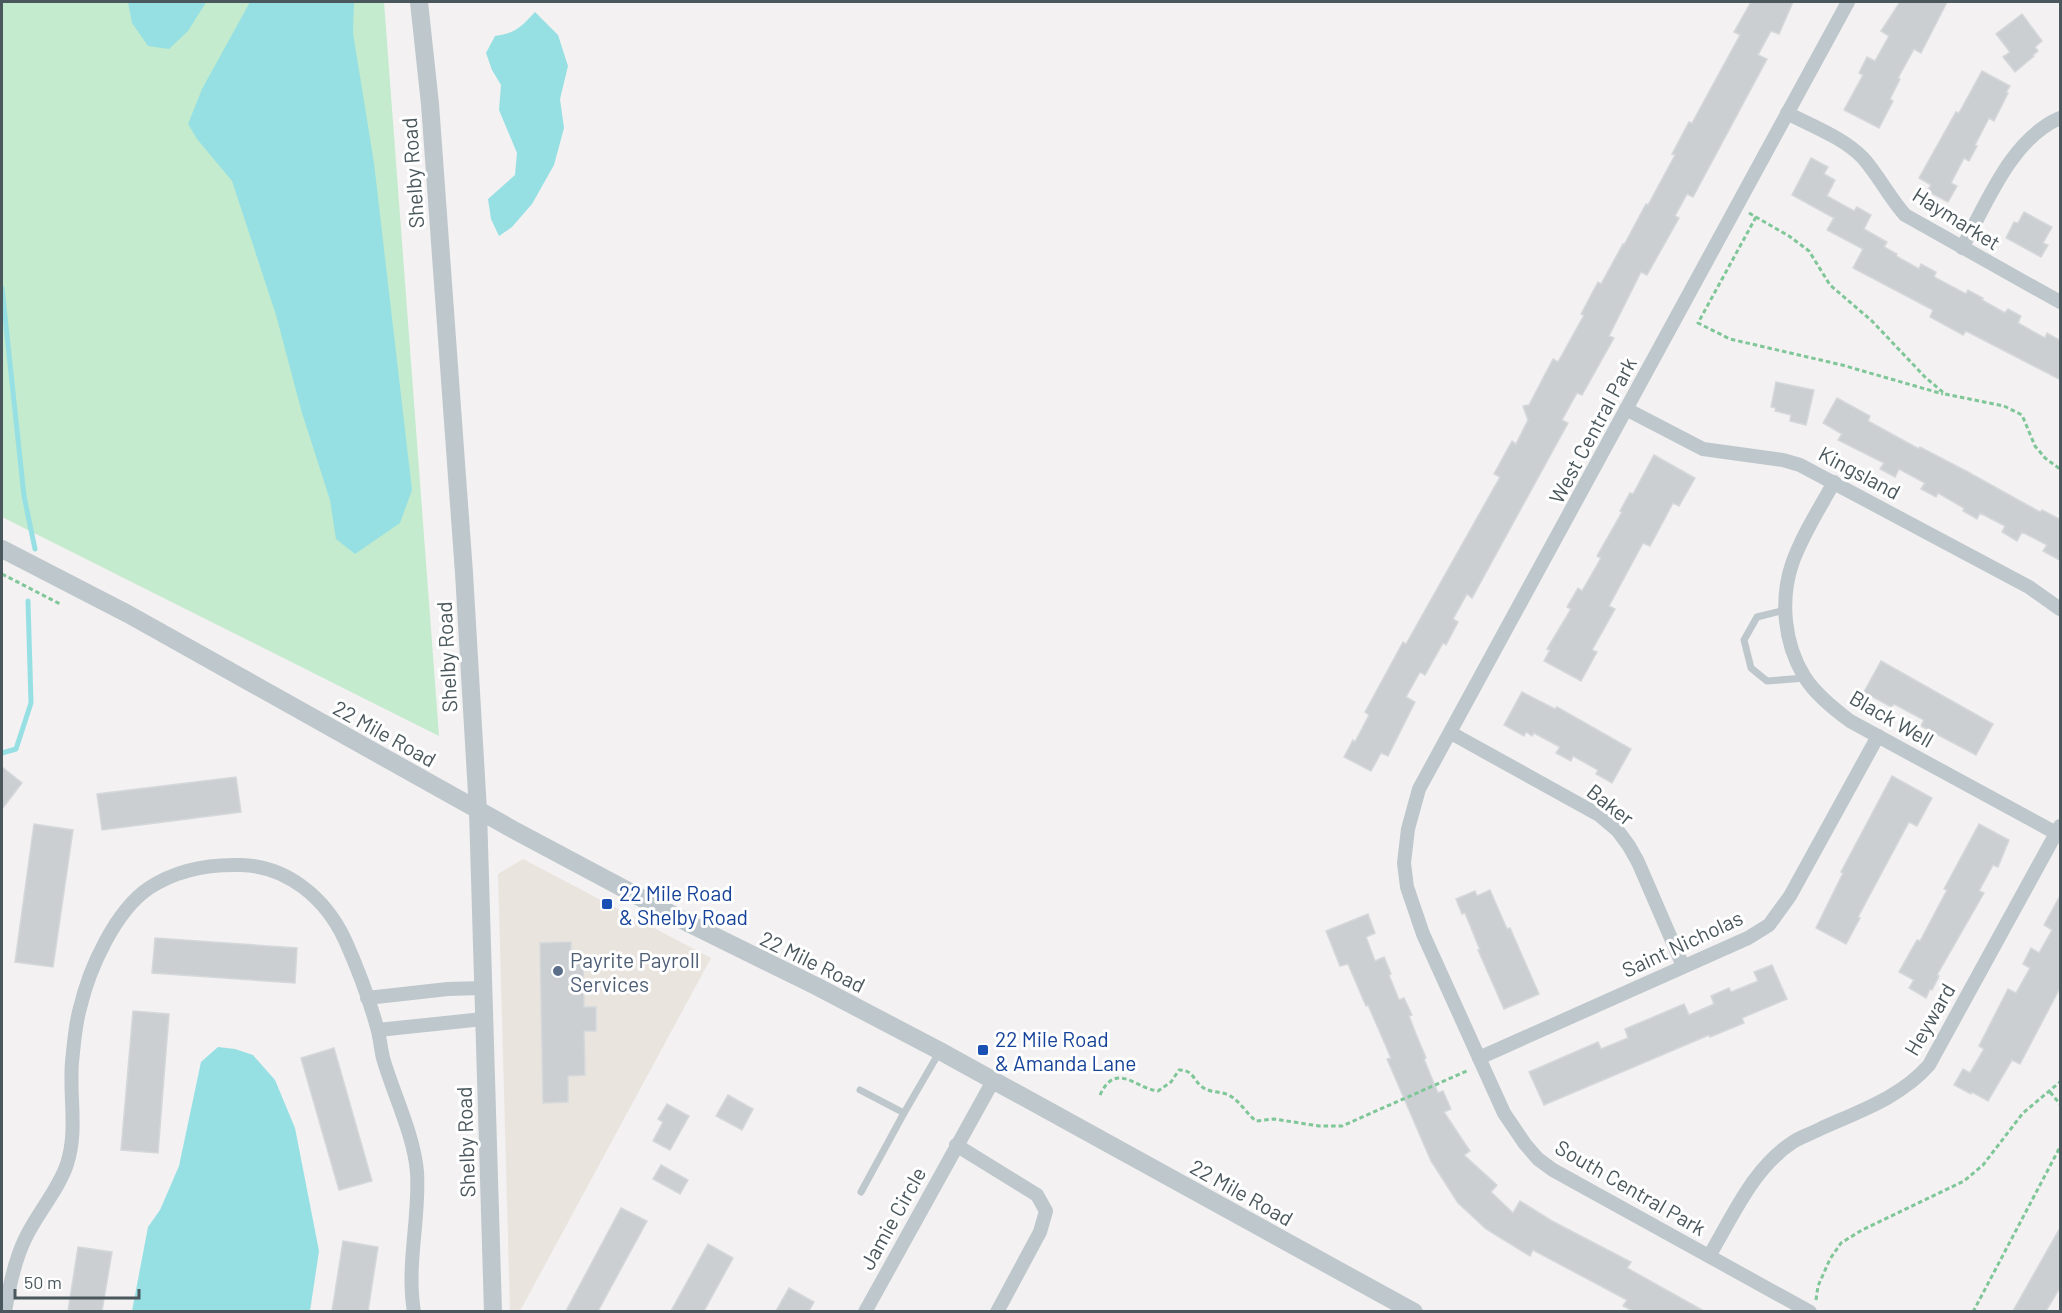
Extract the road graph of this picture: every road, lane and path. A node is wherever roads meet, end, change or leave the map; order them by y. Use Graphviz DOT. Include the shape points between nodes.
graph roads {
  1 [pos="419,2"];
  2 [pos="1848,2"];
  3 [pos="1787,113"];
  4 [pos="2061,118"];
  5 [pos="1736,207"];
  6 [pos="1756,217"];
  7 [pos="1962,248"];
  8 [pos="2061,302"];
  9 [pos="1945,394"];
  10 [pos="1626,409"];
  11 [pos="2061,469"];
  12 [pos="1834,482"];
  13 [pos="2,549"];
  14 [pos="2,574"];
  15 [pos="62,605"];
  16 [pos="2061,609"];
  17 [pos="1785,610"];
  18 [pos="1805,678"];
  19 [pos="1450,733"];
  20 [pos="1878,736"];
  21 [pos="478,811"];
  22 [pos="2059,829"];
  23 [pos="1407,887"];
  24 [pos="1683,966"];
  25 [pos="482,988"];
  26 [pos="367,998"];
  27 [pos="483,1019"];
  28 [pos="378,1030"];
  29 [pos="940,1052"];
  30 [pos="1475,1063"];
  31 [pos="993,1080"];
  32 [pos="2061,1082"];
  33 [pos="860,1090"];
  34 [pos="2050,1092"];
  35 [pos="1100,1095"];
  36 [pos="2061,1104"];
  37 [pos="904,1113"];
  38 [pos="956,1145"];
  39 [pos="2061,1147"];
  40 [pos="861,1192"];
  41 [pos="1709,1256"];
  42 [pos="1812,1307"];
  43 [pos="5,1311"];
  44 [pos="414,1311"];
  45 [pos="493,1311"];
  46 [pos="865,1311"];
  47 [pos="997,1311"];
  48 [pos="1414,1311"];
  49 [pos="1973,1311"];
  1 -- 21 [label="street, Shelby Road" via="464,573"];
  2 -- 3 [label="street, West Central Park"];
  3 -- 5 [label="street, West Central Park"];
  3 -- 7 [label="street, Haymarket" via="1855,150 1905,215"];
  4 -- 7 [label="street" via="2024,143"];
  5 -- 6 [label="path"];
  5 -- 10 [label="street, West Central Park"];
  6 -- 9 [label="path" via="1809,251 1830,285"];
  6 -- 9 [label="path" via="1698,323 1730,339"];
  7 -- 8 [label="street, Haymarket"];
  9 -- 11 [label="path" via="2004,406 2022,415 2035,446"];
  10 -- 12 [label="street, Kingsland" via="1703,449 1783,460"];
  10 -- 19 [label="street, West Central Park"];
  12 -- 16 [label="street, Kingsland" via="2029,587"];
  12 -- 17 [label="street, Black Well" via="1792,564"];
  13 -- 21 [label="street, 22 Mile Road" via="128,614"];
  14 -- 15 [label="path"];
  17 -- 18 [label="street, Black Well" via="1786,627"];
  17 -- 18 [label="lane" via="1757,617 1744,640 1751,668 1767,681"];
  18 -- 20 [label="street, Black Well" via="1834,709"];
  19 -- 23 [label="street, West Central Park" via="1419,789 1410,819 1405,844"];
  19 -- 24 [label="street, Baker" via="1587,807 1618,831 1638,862"];
  20 -- 22 [label="street, Black Well"];
  20 -- 24 [label="street, Saint Nicholas" via="1790,896 1769,925"];
  21 -- 25 [label="street, Shelby Road"];
  21 -- 29 [label="street, 22 Mile Road"];
  22 -- 41 [label="street, Heyward" via="1929,1065 1895,1093 1795,1141 1774,1157 1756,1177"];
  23 -- 30 [label="street, South Central Park"];
  24 -- 30 [label="street, Saint Nicholas"];
  25 -- 26 [label="street"];
  25 -- 27 [label="street, Shelby Road"];
  26 -- 28 [label="street"];
  26 -- 43 [label="street" via="344,939 324,905 285,877 249,865 215,864 184,871 137,897 97,959 80,1008 72,1065 74,1121 67,1163 25,1239 14,1267"];
  27 -- 28 [label="street"];
  27 -- 45 [label="street, Shelby Road"];
  28 -- 44 [label="street" via="417,1167 411,1269"];
  29 -- 31 [label="street, 22 Mile Road"];
  29 -- 37 [label="lane"];
  30 -- 35 [label="path" via="1342,1126 1274,1119 1256,1121 1233,1098 1201,1086 1185,1070 1179,1070 1158,1091 1118,1078 1108,1083"];
  30 -- 41 [label="street, South Central Park" via="1515,1131 1538,1159"];
  31 -- 38 [label="street, Jamie Circle"];
  31 -- 48 [label="street, 22 Mile Road"];
  32 -- 34 [label="path"];
  33 -- 37 [label="lane"];
  34 -- 36 [label="path"];
  34 -- 42 [label="path" via="2023,1113 1983,1165 1964,1181 1841,1243 1830,1259"];
  37 -- 40 [label="lane"];
  38 -- 46 [label="street, Jamie Circle"];
  38 -- 47 [label="street" via="1037,1195 1046,1211 1040,1232"];
  39 -- 49 [label="path"];
  41 -- 42 [label="street, South Central Park"];
}
